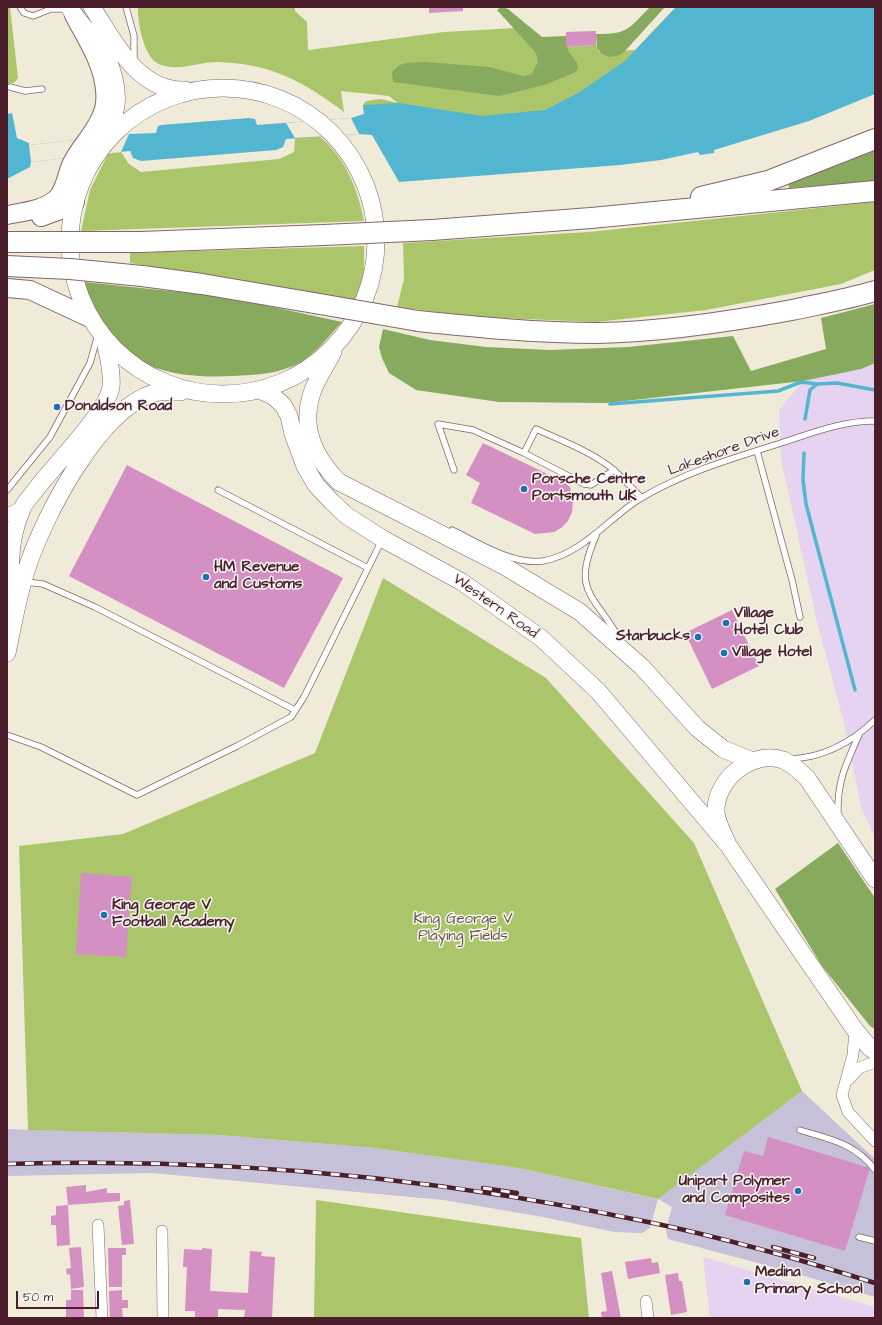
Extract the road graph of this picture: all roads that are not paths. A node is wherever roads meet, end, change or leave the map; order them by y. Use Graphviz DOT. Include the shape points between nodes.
graph roads {
  1 [pos="20,7"];
  2 [pos="92,7"];
  3 [pos="126,7"];
  4 [pos="71,11"];
  5 [pos="138,72"];
  6 [pos="10,87"];
  7 [pos="42,89"];
  8 [pos="197,90"];
  9 [pos="106,129"];
  10 [pos="875,139"];
  11 [pos="875,191"];
  12 [pos="75,202"];
  13 [pos="7,215"];
  14 [pos="591,218"];
  15 [pos="7,222"];
  16 [pos="7,242"];
  17 [pos="7,266"];
  18 [pos="875,280"];
  19 [pos="7,288"];
  20 [pos="875,291"];
  21 [pos="780,312"];
  22 [pos="98,329"];
  23 [pos="337,344"];
  24 [pos="259,390"];
  25 [pos="198,392"];
  26 [pos="875,421"];
  27 [pos="301,433"];
  28 [pos="757,451"];
  29 [pos="524,453"];
  30 [pos="454,470"];
  31 [pos="614,470"];
  32 [pos="7,490"];
  33 [pos="218,490"];
  34 [pos="642,498"];
  35 [pos="14,512"];
  36 [pos="395,512"];
  37 [pos="428,519"];
  38 [pos="448,529"];
  39 [pos="596,535"];
  40 [pos="383,539"];
  41 [pos="368,568"];
  42 [pos="8,571"];
  43 [pos="25,575"];
  44 [pos="9,592"];
  45 [pos="800,617"];
  46 [pos="12,629"];
  47 [pos="7,653"];
  48 [pos="629,655"];
  49 [pos="295,710"];
  50 [pos="875,720"];
  51 [pos="7,735"];
  52 [pos="859,735"];
  53 [pos="781,760"];
  54 [pos="753,761"];
  55 [pos="838,825"];
  56 [pos="728,845"];
  57 [pos="875,879"];
  58 [pos="855,1030"];
  59 [pos="875,1051"];
  60 [pos="875,1062"];
  61 [pos="848,1080"];
  62 [pos="800,1130"];
  63 [pos="875,1141"];
  64 [pos="875,1170"];
  65 [pos="98,1224"];
  66 [pos="162,1231"];
  67 [pos="859,1237"];
  68 [pos="875,1241"];
  69 [pos="646,1301"];
  70 [pos="102,1318"];
  71 [pos="163,1318"];
  72 [pos="648,1318"];
  1 -- 4 [label="lane" via="33,16 51,9"];
  2 -- 5 [label="main road"];
  3 -- 5 [label="lane" via="133,29 134,60"];
  4 -- 9 [label="highway" via="94,52 104,83"];
  5 -- 8 [label="main road" via="151,82 169,89"];
  6 -- 7 [label="lane" via="25,91"];
  8 -- 9 [label="main road" via="150,106"];
  8 -- 23 [label="main road" via="228,88 282,99 321,122 355,162 373,206 377,247 375,267 367,296 359,313"];
  9 -- 12 [label="main road" via="81,182"];
  9 -- 13 [label="highway" via="81,146 62,191 55,200 44,206"];
  10 -- 14 [label="highway" via="768,181 684,202"];
  11 -- 14 [label="highway"];
  12 -- 15 [label="highway" via="46,216"];
  12 -- 22 [label="main road" via="70,258 79,293"];
  14 -- 16 [label="highway, bridge" via="324,235 141,242"];
  17 -- 21 [label="highway, bridge" via="142,276 418,321 540,332 666,330"];
  18 -- 21 [label="highway"];
  19 -- 22 [label="highway" via="30,290"];
  20 -- 21 [label="highway"];
  22 -- 25 [label="main road" via="131,364 168,384"];
  22 -- 32 [label="lane" via="90,363 53,432"];
  22 -- 35 [label="main road" via="111,375 107,399 87,428"];
  23 -- 24 [label="main road" via="318,362 299,374"];
  23 -- 27 [label="main road, Western Road" via="311,395"];
  24 -- 25 [label="main road" via="228,394"];
  24 -- 27 [label="main road, Western Road" via="283,405"];
  25 -- 43 [label="main road" via="155,393 121,412 66,483 45,522"];
  26 -- 28 [label="lane, Lakeshore Drive" via="840,424"];
  27 -- 36 [label="main road, Western Road" via="327,470 339,482"];
  27 -- 40 [label="main road, Western Road" via="305,466 316,485 347,516"];
  28 -- 34 [label="lane, Lakeshore Drive" via="722,462"];
  28 -- 45 [label="lane" via="766,477"];
  29 -- 30 [label="lane" via="473,430 438,424"];
  29 -- 31 [label="lane" via="584,484 591,485"];
  29 -- 31 [label="lane" via="536,429 603,461"];
  31 -- 34 [label="lane"];
  33 -- 41 [label="lane"];
  34 -- 39 [label="lane, Lakeshore Drive" via="623,510"];
  35 -- 42 [label="main road"];
  36 -- 37 [label="lane"];
  36 -- 48 [label="main road, Western Road" via="504,566 580,612"];
  38 -- 39 [label="lane" via="526,561 559,556"];
  39 -- 48 [label="lane" via="587,555 585,584 594,603 611,623"];
  40 -- 41 [label="lane"];
  40 -- 56 [label="main road, Western Road" via="462,582 541,638 598,691"];
  41 -- 49 [label="lane" via="304,697"];
  42 -- 43 [label="street"];
  42 -- 44 [label="main road"];
  43 -- 46 [label="main road"];
  43 -- 49 [label="lane"];
  44 -- 46 [label="main road"];
  46 -- 47 [label="main road"];
  48 -- 54 [label="main road, Western Road" via="697,728 723,749"];
  49 -- 51 [label="lane" via="291,717 137,795 41,747"];
  50 -- 52 [label="lane"];
  52 -- 53 [label="lane" via="808,758"];
  52 -- 55 [label="lane" via="843,769 837,794"];
  53 -- 54 [label="main road"];
  53 -- 55 [label="main road" via="794,765 807,778"];
  54 -- 56 [label="main road" via="737,770 724,783 718,794 716,814"];
  55 -- 57 [label="main road"];
  56 -- 58 [label="main road"];
  58 -- 59 [label="main road"];
  58 -- 61 [label="street"];
  60 -- 61 [label="street" via="859,1068"];
  61 -- 63 [label="street" via="842,1095 848,1112"];
  62 -- 64 [label="lane" via="848,1145"];
  65 -- 70 [label="street"];
  66 -- 71 [label="street"];
  67 -- 68 [label="lane"];
  69 -- 72 [label="street"];
}
